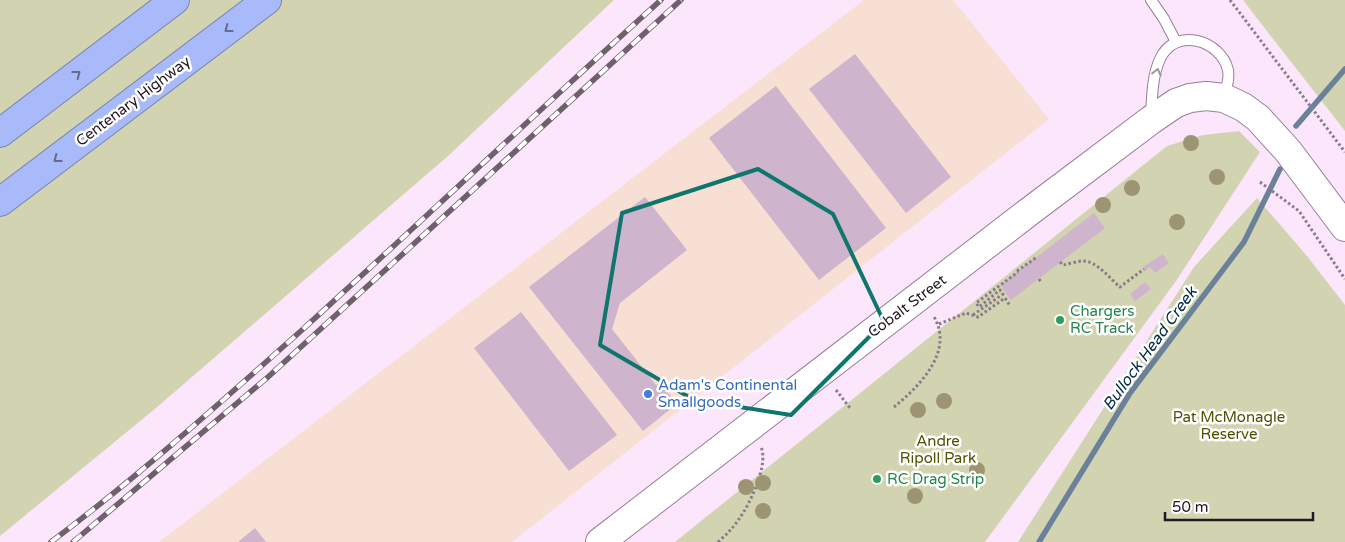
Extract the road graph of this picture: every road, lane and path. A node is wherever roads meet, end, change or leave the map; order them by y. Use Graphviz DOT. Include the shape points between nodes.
graph roads {
  1 [pos="175,0"];
  2 [pos="267,0"];
  3 [pos="1151,0"];
  4 [pos="1230,0"];
  5 [pos="1176,42"];
  6 [pos="1224,98"];
  7 [pos="1151,120"];
  8 [pos="0,132"];
  9 [pos="1345,152"];
  10 [pos="1260,182"];
  11 [pos="0,202"];
  12 [pos="1345,227"];
  13 [pos="1036,257"];
  14 [pos="1060,262"];
  15 [pos="1144,269"];
  16 [pos="1345,279"];
  17 [pos="920,296"];
  18 [pos="1010,306"];
  19 [pos="973,315"];
  20 [pos="939,324"];
  21 [pos="894,407"];
  22 [pos="748,428"];
  23 [pos="600,542"];
  24 [pos="718,542"];
  8 -- 1 [label="highway, one-way"];
  2 -- 11 [label="highway, Centenary Highway, one-way"];
  3 -- 5 [label="lane"];
  4 -- 9 [label="path"];
  5 -- 6 [label="lane" via="1197,41 1222,57 1228,70"];
  7 -- 5 [label="lane, one-way" via="1152,94 1160,59"];
  6 -- 7 [label="street, Cobalt Street" via="1190,98 1176,103"];
  6 -- 12 [label="street" via="1258,118 1288,151"];
  7 -- 17 [label="street, Cobalt Street"];
  10 -- 16 [label="path" via="1298,211"];
  13 -- 19 [label="path" via="976,304 979,307 1000,290 1002,294"];
  14 -- 15 [label="path" via="1063,265 1089,262 1120,288"];
  17 -- 20 [label="path"];
  17 -- 22 [label="street, Cobalt Street"];
  18 -- 19 [label="path" via="1006,297 978,317"];
  19 -- 20 [label="path" via="966,313"];
  20 -- 21 [label="path" via="940,349 931,366 914,389"];
  22 -- 23 [label="street, Cobalt Street"];
  22 -- 24 [label="path" via="762,448 762,469 740,518"];
}
